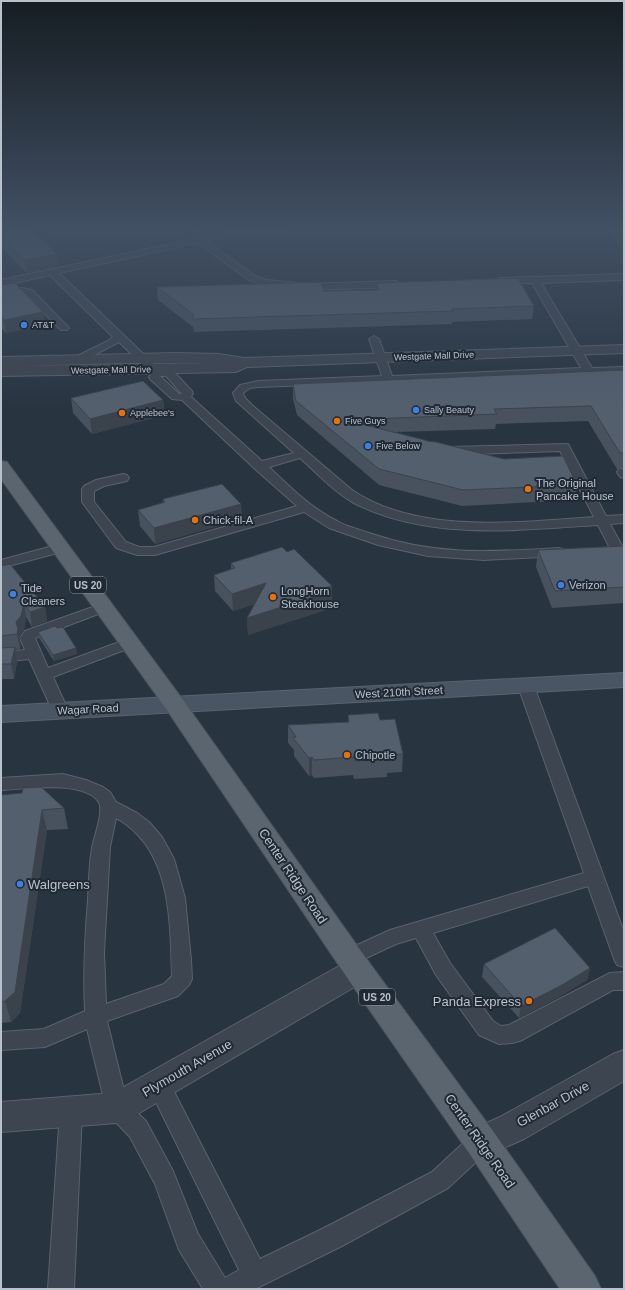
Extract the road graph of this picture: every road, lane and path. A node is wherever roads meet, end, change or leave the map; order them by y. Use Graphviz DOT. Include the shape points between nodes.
graph roads {
  1 [pos="69,288"];
  2 [pos="540,288"];
  3 [pos="1,293"];
  4 [pos="64,328"];
  5 [pos="119,336"];
  6 [pos="374,339"];
  7 [pos="624,349"];
  8 [pos="577,351"];
  9 [pos="381,358"];
  10 [pos="77,360"];
  11 [pos="1,362"];
  12 [pos="624,370"];
  13 [pos="588,371"];
  14 [pos="1,372"];
  15 [pos="151,375"];
  16 [pos="388,379"];
  17 [pos="185,397"];
  18 [pos="438,451"];
  19 [pos="302,454"];
  20 [pos="259,466"];
  21 [pos="2,469"];
  22 [pos="123,478"];
  23 [pos="307,507"];
  24 [pos="624,519"];
  25 [pos="602,520"];
  26 [pos="60,548"];
  27 [pos="620,549"];
  28 [pos="602,550"];
  29 [pos="574,552"];
  30 [pos="1,564"];
  31 [pos="104,607"];
  32 [pos="130,643"];
  33 [pos="34,654"];
  34 [pos="1,657"];
  35 [pos="44,675"];
  36 [pos="624,680"];
  37 [pos="526,686"];
  38 [pos="175,705"];
  39 [pos="60,710"];
  40 [pos="1,714"];
  41 [pos="1,784"];
  42 [pos="109,806"];
  43 [pos="595,878"];
  44 [pos="421,929"];
  45 [pos="624,959"];
  46 [pos="354,964"];
  47 [pos="624,981"];
  48 [pos="96,1016"];
  49 [pos="1,1041"];
  50 [pos="624,1064"];
  51 [pos="158,1085"];
  52 [pos="117,1108"];
  53 [pos="71,1112"];
  54 [pos="1,1117"];
  55 [pos="481,1142"];
  56 [pos="255,1274"];
  57 [pos="61,1289"];
  58 [pos="216,1289"];
  59 [pos="230,1289"];
  60 [pos="582,1289"];
  1 -- 5 [label="lane"];
  2 -- 8 [label="lane"];
  3 -- 4 [label="lane" via="29,292"];
  5 -- 10 [label="lane" via="112,343"];
  5 -- 15 [label="lane"];
  6 -- 9 [label="lane"];
  7 -- 8 [label="street, Westgate Mall Drive"];
  8 -- 9 [label="street, Westgate Mall Drive"];
  8 -- 13 [label="lane"];
  9 -- 15 [label="street, Westgate Mall Drive" via="244,363 236,367"];
  9 -- 16 [label="lane"];
  10 -- 11 [label="street, Westgate Mall Drive"];
  10 -- 15 [label="street, Westgate Mall Drive"];
  12 -- 13 [label="lane"];
  13 -- 16 [label="lane"];
  14 -- 15 [label="street, Westgate Mall Drive"];
  15 -- 17 [label="lane" via="176,397"];
  15 -- 17 [label="lane" via="169,373 188,393"];
  16 -- 19 [label="lane" via="258,384 245,386 239,390 238,395 244,403"];
  17 -- 20 [label="lane"];
  18 -- 25 [label="lane" via="564,447"];
  19 -- 20 [label="lane"];
  19 -- 25 [label="lane" via="358,500 398,515 456,525 482,526"];
  20 -- 23 [label="lane"];
  21 -- 26 [label="main road, Center Ridge Road / US 20"];
  22 -- 23 [label="lane" via="100,483 88,489 88,502 121,545 137,551 154,550"];
  23 -- 29 [label="lane" via="321,518 347,530 383,542 428,552 484,556"];
  24 -- 25 [label="lane"];
  25 -- 27 [label="lane"];
  26 -- 30 [label="lane"];
  26 -- 31 [label="main road, Center Ridge Road / US 20"];
  27 -- 28 [label="lane"];
  31 -- 32 [label="main road, Center Ridge Road / US 20"];
  31 -- 33 [label="lane" via="30,634 27,638"];
  32 -- 35 [label="lane"];
  32 -- 38 [label="main road, Center Ridge Road / US 20"];
  33 -- 34 [label="lane"];
  33 -- 35 [label="lane"];
  35 -- 39 [label="lane"];
  36 -- 37 [label="street, West 210th Street"];
  37 -- 38 [label="street, West 210th Street"];
  37 -- 43 [label="lane"];
  38 -- 39 [label="street, Wagar Road"];
  38 -- 46 [label="main road, Center Ridge Road / US 20"];
  39 -- 40 [label="street, Wagar Road"];
  41 -- 42 [label="lane" via="63,780 97,791 104,796"];
  42 -- 48 [label="lane" via="101,847 94,952"];
  42 -- 48 [label="lane" via="126,814 143,827 162,853 174,890 181,935 182,979 171,990"];
  43 -- 44 [label="lane"];
  43 -- 45 [label="lane"];
  44 -- 46 [label="lane" via="390,938"];
  44 -- 47 [label="lane" via="443,969 486,1028 499,1035 512,1034 610,982"];
  46 -- 51 [label="street, Plymouth Avenue"];
  46 -- 55 [label="main road, Center Ridge Road / US 20"];
  48 -- 49 [label="lane" via="45,1038"];
  48 -- 52 [label="lane"];
  50 -- 55 [label="street, Glenbar Drive" via="512,1128"];
  51 -- 52 [label="street, Plymouth Avenue"];
  51 -- 56 [label="lane"];
  52 -- 53 [label="street, Plymouth Avenue"];
  52 -- 58 [label="lane" via="138,1129 165,1179 188,1241"];
  53 -- 54 [label="street, Plymouth Avenue"];
  53 -- 57 [label="lane"];
  55 -- 56 [label="lane" via="440,1180 334,1237"];
  55 -- 60 [label="main road, Center Ridge Road / US 20"];
  56 -- 59 [label="lane"];
}
